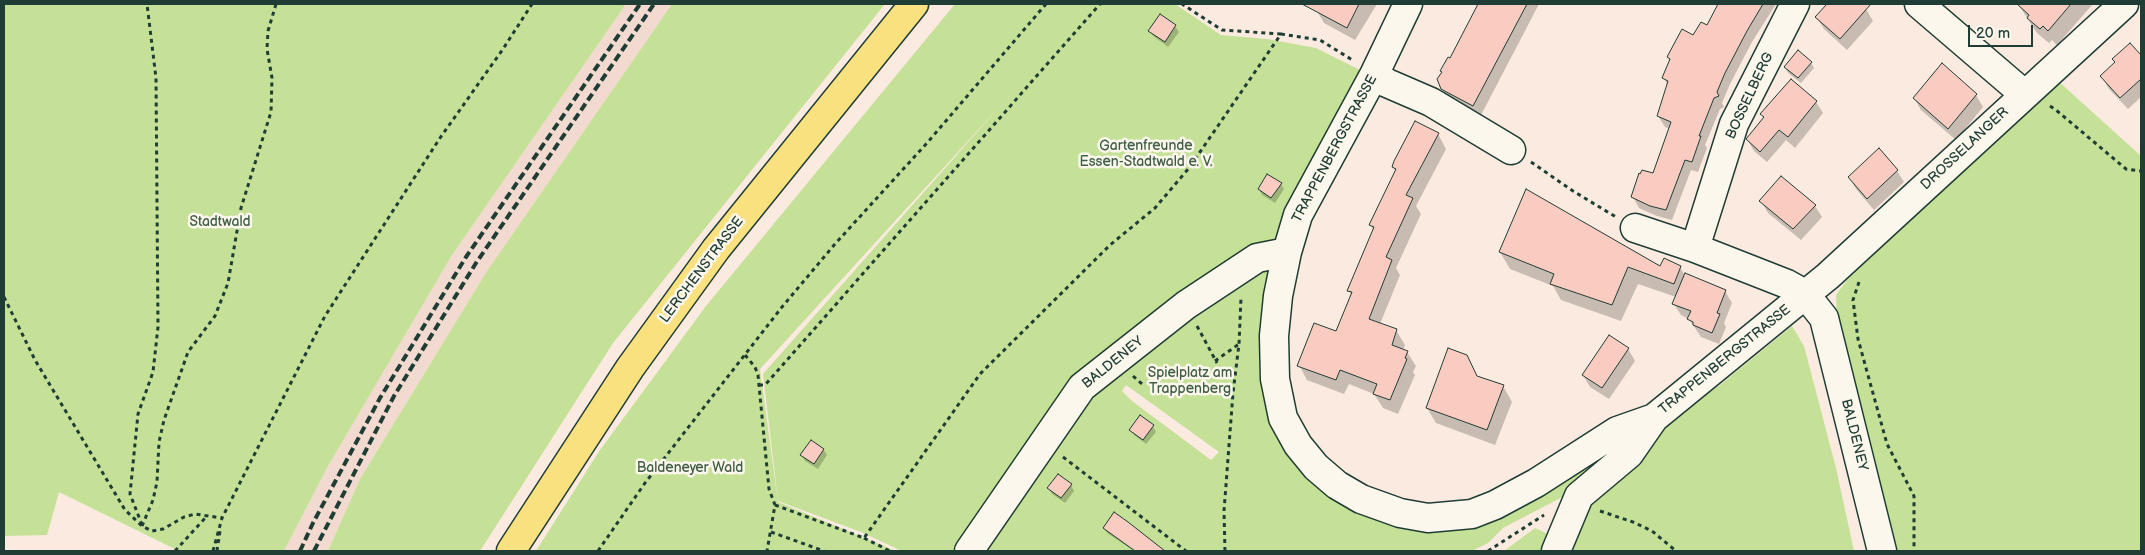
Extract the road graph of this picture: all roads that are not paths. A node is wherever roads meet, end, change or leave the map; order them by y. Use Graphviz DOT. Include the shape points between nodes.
graph roads {
  1 [pos="914,4"];
  2 [pos="1408,4"];
  3 [pos="1795,4"];
  4 [pos="1919,4"];
  5 [pos="2124,4"];
  6 [pos="1374,75"];
  7 [pos="2035,100"];
  8 [pos="1511,150"];
  9 [pos="1635,228"];
  10 [pos="1695,248"];
  11 [pos="1287,252"];
  12 [pos="1805,294"];
  13 [pos="1654,418"];
  14 [pos="511,551"];
  15 [pos="969,551"];
  16 [pos="1556,551"];
  17 [pos="1882,551"];
  1 -- 14 [label="main road, LERCHENSTRASSE" via="716,249 630,368"];
  2 -- 6 [label="street, TRAPPENBERGSTRASSE"];
  3 -- 10 [label="street, BOSSELBERG" via="1734,124"];
  4 -- 7 [label="street"];
  5 -- 7 [label="street, DROSSELANGER"];
  6 -- 8 [label="street" via="1431,102"];
  6 -- 11 [label="street, TRAPPENBERGSTRASSE" via="1298,215"];
  7 -- 12 [label="street, DROSSELANGER"];
  9 -- 10 [label="street"];
  10 -- 12 [label="street" via="1788,284"];
  11 -- 13 [label="street, TRAPPENBERGSTRASSE" via="1274,336 1275,379 1280,407 1290,432 1307,458 1327,478 1361,499 1400,513 1428,518 1481,511 1514,495 1617,431"];
  11 -- 15 [label="street, BALDENEY" via="1257,258 1186,306 1082,387"];
  12 -- 13 [label="street, TRAPPENBERGSTRASSE"];
  12 -- 17 [label="street, BALDENEY" via="1824,318"];
  13 -- 16 [label="street" via="1629,454 1579,496"];
}
